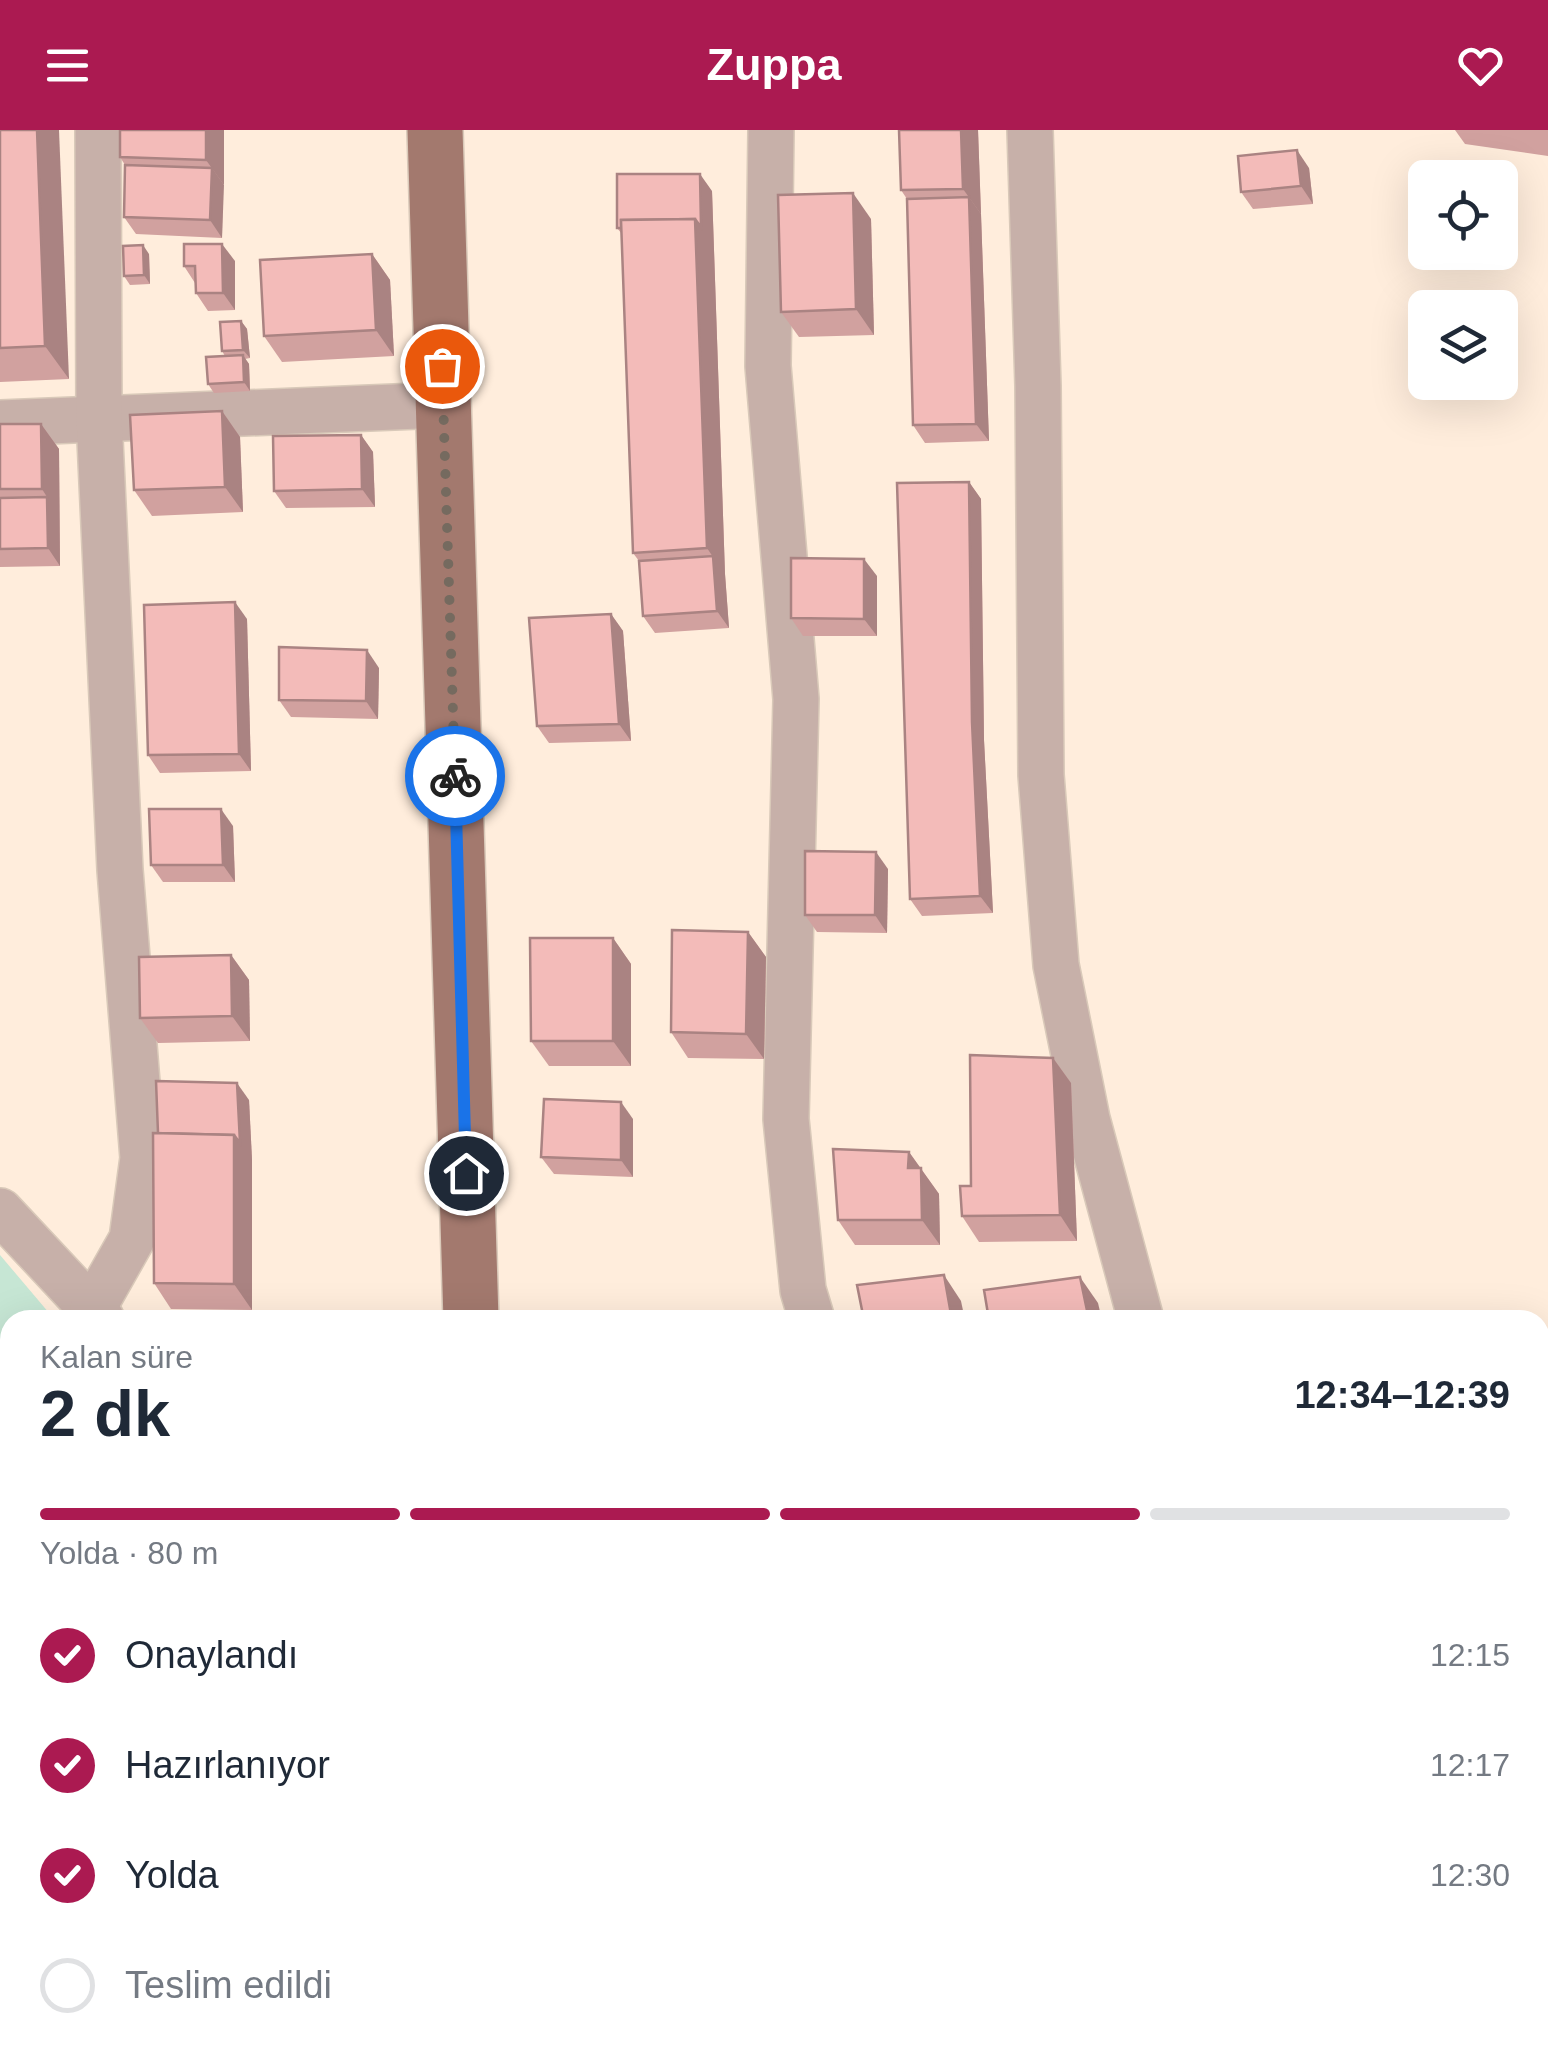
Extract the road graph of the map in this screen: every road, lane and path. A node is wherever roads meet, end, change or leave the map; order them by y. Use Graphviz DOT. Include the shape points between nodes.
graph roads {
  1 [pos="98,130"];
  2 [pos="435,130"];
  3 [pos="771,130"];
  4 [pos="1030,130"];
  5 [pos="443,405"];
  6 [pos="100,418"];
  7 [pos="0,423"];
  8 [pos="465,1136"];
  9 [pos="0,1211"];
  10 [pos="93,1310"];
  11 [pos="99,1310"];
  12 [pos="471,1310"];
  13 [pos="507,1310"];
  14 [pos="809,1310"];
  15 [pos="1139,1310"];
  1 -- 6 [label="street"];
  2 -- 5 [label="main road"];
  3 -- 14 [label="street" via="768,366 796,699 786,1120"];
  4 -- 15 [label="street" via="1041,775 1056,965 1088,1119"];
  5 -- 6 [label="street"];
  5 -- 8 [label="main road"];
  6 -- 7 [label="street"];
  6 -- 11 [label="street" via="120,870 143,1158 132,1238"];
  8 -- 12 [label="main road"];
  8 -- 13 [label="main road"];
  9 -- 10 [label="street"];
}
